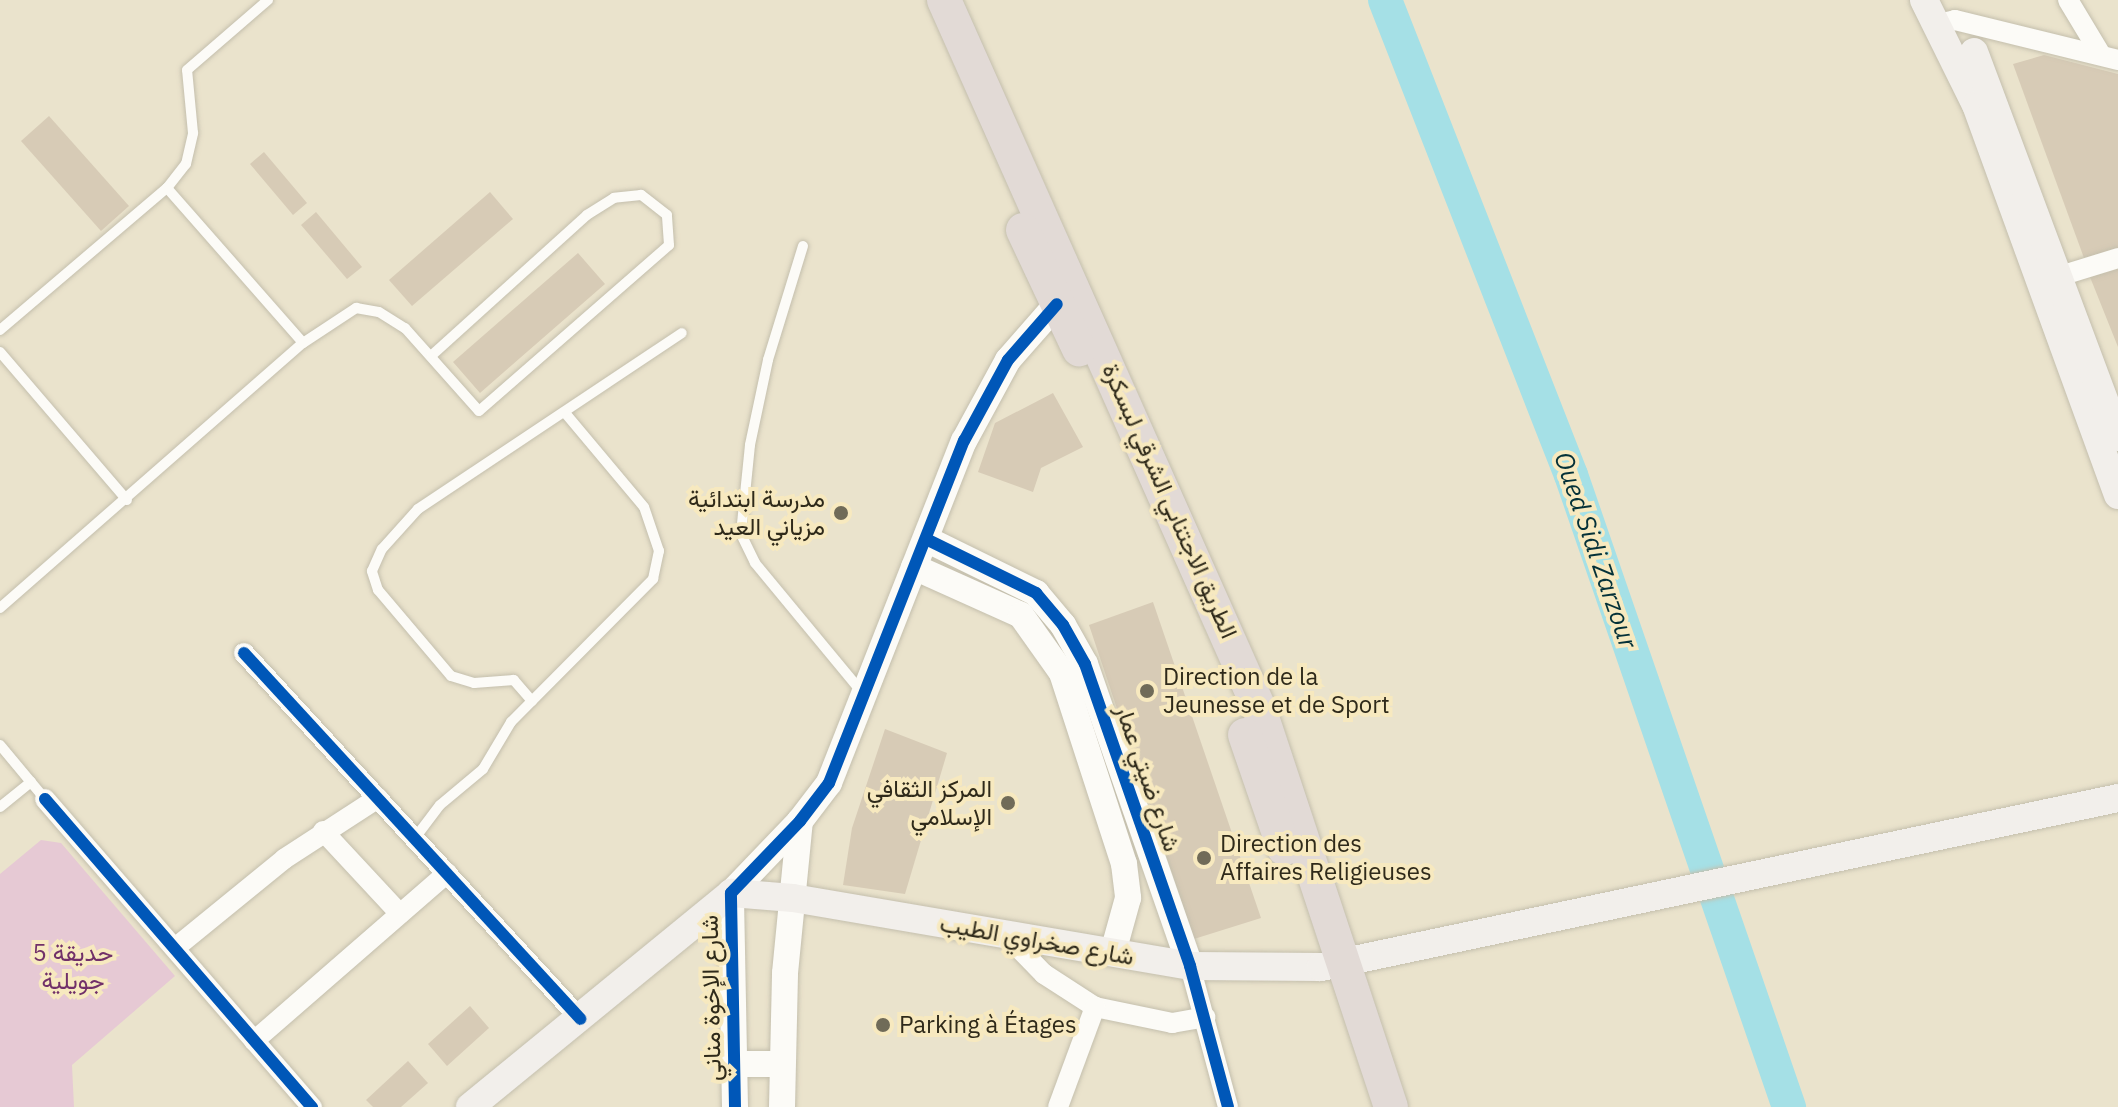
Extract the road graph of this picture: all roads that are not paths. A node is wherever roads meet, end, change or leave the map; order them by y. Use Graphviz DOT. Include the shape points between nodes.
graph roads {
  1 [pos="268,0"];
  2 [pos="920,0"];
  3 [pos="944,0"];
  4 [pos="1924,0"];
  5 [pos="2068,0"];
  6 [pos="1945,15"];
  7 [pos="2109,57"];
  8 [pos="167,188"];
  9 [pos="803,246"];
  10 [pos="2118,258"];
  11 [pos="2060,276"];
  12 [pos="1057,304"];
  13 [pos="0,330"];
  14 [pos="682,333"];
  15 [pos="303,343"];
  16 [pos="0,352"];
  17 [pos="432,355"];
  18 [pos="566,414"];
  19 [pos="2118,437"];
  20 [pos="2118,495"];
  21 [pos="127,500"];
  22 [pos="926,539"];
  23 [pos="914,567"];
  24 [pos="0,608"];
  25 [pos="244,653"];
  26 [pos="1074,668"];
  27 [pos="864,695"];
  28 [pos="532,701"];
  29 [pos="0,745"];
  30 [pos="31,782"];
  31 [pos="378,798"];
  32 [pos="2118,798"];
  33 [pos="45,799"];
  34 [pos="0,807"];
  35 [pos="800,821"];
  36 [pos="323,831"];
  37 [pos="415,838"];
  38 [pos="447,873"];
  39 [pos="731,893"];
  40 [pos="1165,895"];
  41 [pos="793,898"];
  42 [pos="1128,898"];
  43 [pos="400,914"];
  44 [pos="1003,932"];
  45 [pos="175,948"];
  46 [pos="1113,952"];
  47 [pos="1190,966"];
  48 [pos="1333,966"];
  49 [pos="1095,1007"];
  50 [pos="1205,1017"];
  51 [pos="580,1019"];
  52 [pos="254,1041"];
  53 [pos="735,1064"];
  54 [pos="782,1064"];
  55 [pos="312,1107"];
  56 [pos="470,1107"];
  57 [pos="735,1107"];
  58 [pos="782,1107"];
  59 [pos="1058,1107"];
  60 [pos="1228,1107"];
  61 [pos="1366,1107"];
  62 [pos="1391,1107"];
  1 -- 8 [label="lane" via="187,70 193,133 186,164"];
  2 -- 12 [label="highway, الطريق الاجتنابي الشرقي لبسكرة"];
  3 -- 48 [label="highway, الطريق الاجتنابي الشرقي لبسكرة" via="1217,607 1286,778"];
  4 -- 6 [label="main road"];
  5 -- 7 [label="street"];
  6 -- 7 [label="street"];
  6 -- 11 [label="main road" via="1994,95"];
  6 -- 20 [label="main road"];
  8 -- 13 [label="lane"];
  8 -- 15 [label="lane"];
  9 -- 27 [label="lane" via="753,431 741,534 755,563"];
  10 -- 11 [label="street"];
  11 -- 19 [label="main road"];
  12 -- 22 [label="street, شارع الإخوة مناني" via="1008,360 964,441"];
  12 -- 48 [label="highway, الطريق الاجتنابي الشرقي لبسكرة" via="1229,694"];
  14 -- 18 [label="lane"];
  15 -- 17 [label="lane" via="356,308 379,312 405,328"];
  15 -- 21 [label="lane"];
  16 -- 21 [label="lane"];
  17 -- 17 [label="lane" via="479,411 669,245 667,215 641,195 614,198 587,215"];
  18 -- 28 [label="lane" via="644,507 659,551 653,579"];
  18 -- 28 [label="lane" via="418,509 382,549 372,571 378,590 451,676 474,683 514,680"];
  21 -- 24 [label="lane"];
  22 -- 23 [label="street, شارع الإخوة مناني"];
  22 -- 26 [label="street, شارع ضيتي عمار" via="1036,593 1063,625"];
  23 -- 26 [label="street" via="1021,615"];
  23 -- 27 [label="street, شارع الإخوة مناني"];
  25 -- 31 [label="street"];
  26 -- 40 [label="street, شارع ضيتي عمار"];
  26 -- 42 [label="street"];
  27 -- 35 [label="street, شارع الإخوة مناني" via="829,783"];
  28 -- 37 [label="lane" via="511,722 483,769 440,805"];
  29 -- 30 [label="lane"];
  30 -- 33 [label="lane"];
  30 -- 34 [label="lane"];
  31 -- 36 [label="street"];
  31 -- 37 [label="street"];
  32 -- 48 [label="main road, شارع صخراوي الطيب"];
  33 -- 45 [label="street"];
  35 -- 39 [label="street, شارع الإخوة مناني"];
  35 -- 41 [label="street"];
  36 -- 43 [label="street"];
  36 -- 45 [label="street"];
  37 -- 38 [label="street"];
  38 -- 43 [label="street"];
  38 -- 51 [label="street"];
  39 -- 41 [label="main road, شارع صخراوي الطيب"];
  39 -- 51 [label="main road"];
  39 -- 53 [label="street, شارع الإخوة مناني"];
  40 -- 42 [label="street"];
  40 -- 47 [label="street, شارع ضيتي عمار"];
  41 -- 44 [label="main road, شارع صخراوي الطيب"];
  41 -- 54 [label="street"];
  42 -- 46 [label="street"];
  43 -- 52 [label="street"];
  44 -- 46 [label="main road, شارع صخراوي الطيب"];
  44 -- 49 [label="street" via="1044,974"];
  45 -- 52 [label="street"];
  46 -- 47 [label="main road, شارع صخراوي الطيب"];
  47 -- 48 [label="main road, شارع صخراوي الطيب"];
  47 -- 50 [label="street, شارع ضيتي عمار"];
  48 -- 61 [label="highway, الطريق الاجتنابي الشرقي لبسكرة"];
  48 -- 62 [label="highway, الطريق الاجتنابي الشرقي لبسكرة"];
  49 -- 50 [label="street" via="1172,1023"];
  49 -- 59 [label="street"];
  50 -- 60 [label="street, شارع ضيتي عمار"];
  51 -- 56 [label="main road"];
  52 -- 55 [label="street"];
  53 -- 54 [label="street"];
  53 -- 57 [label="street, شارع الإخوة مناني"];
  54 -- 58 [label="street"];
}
